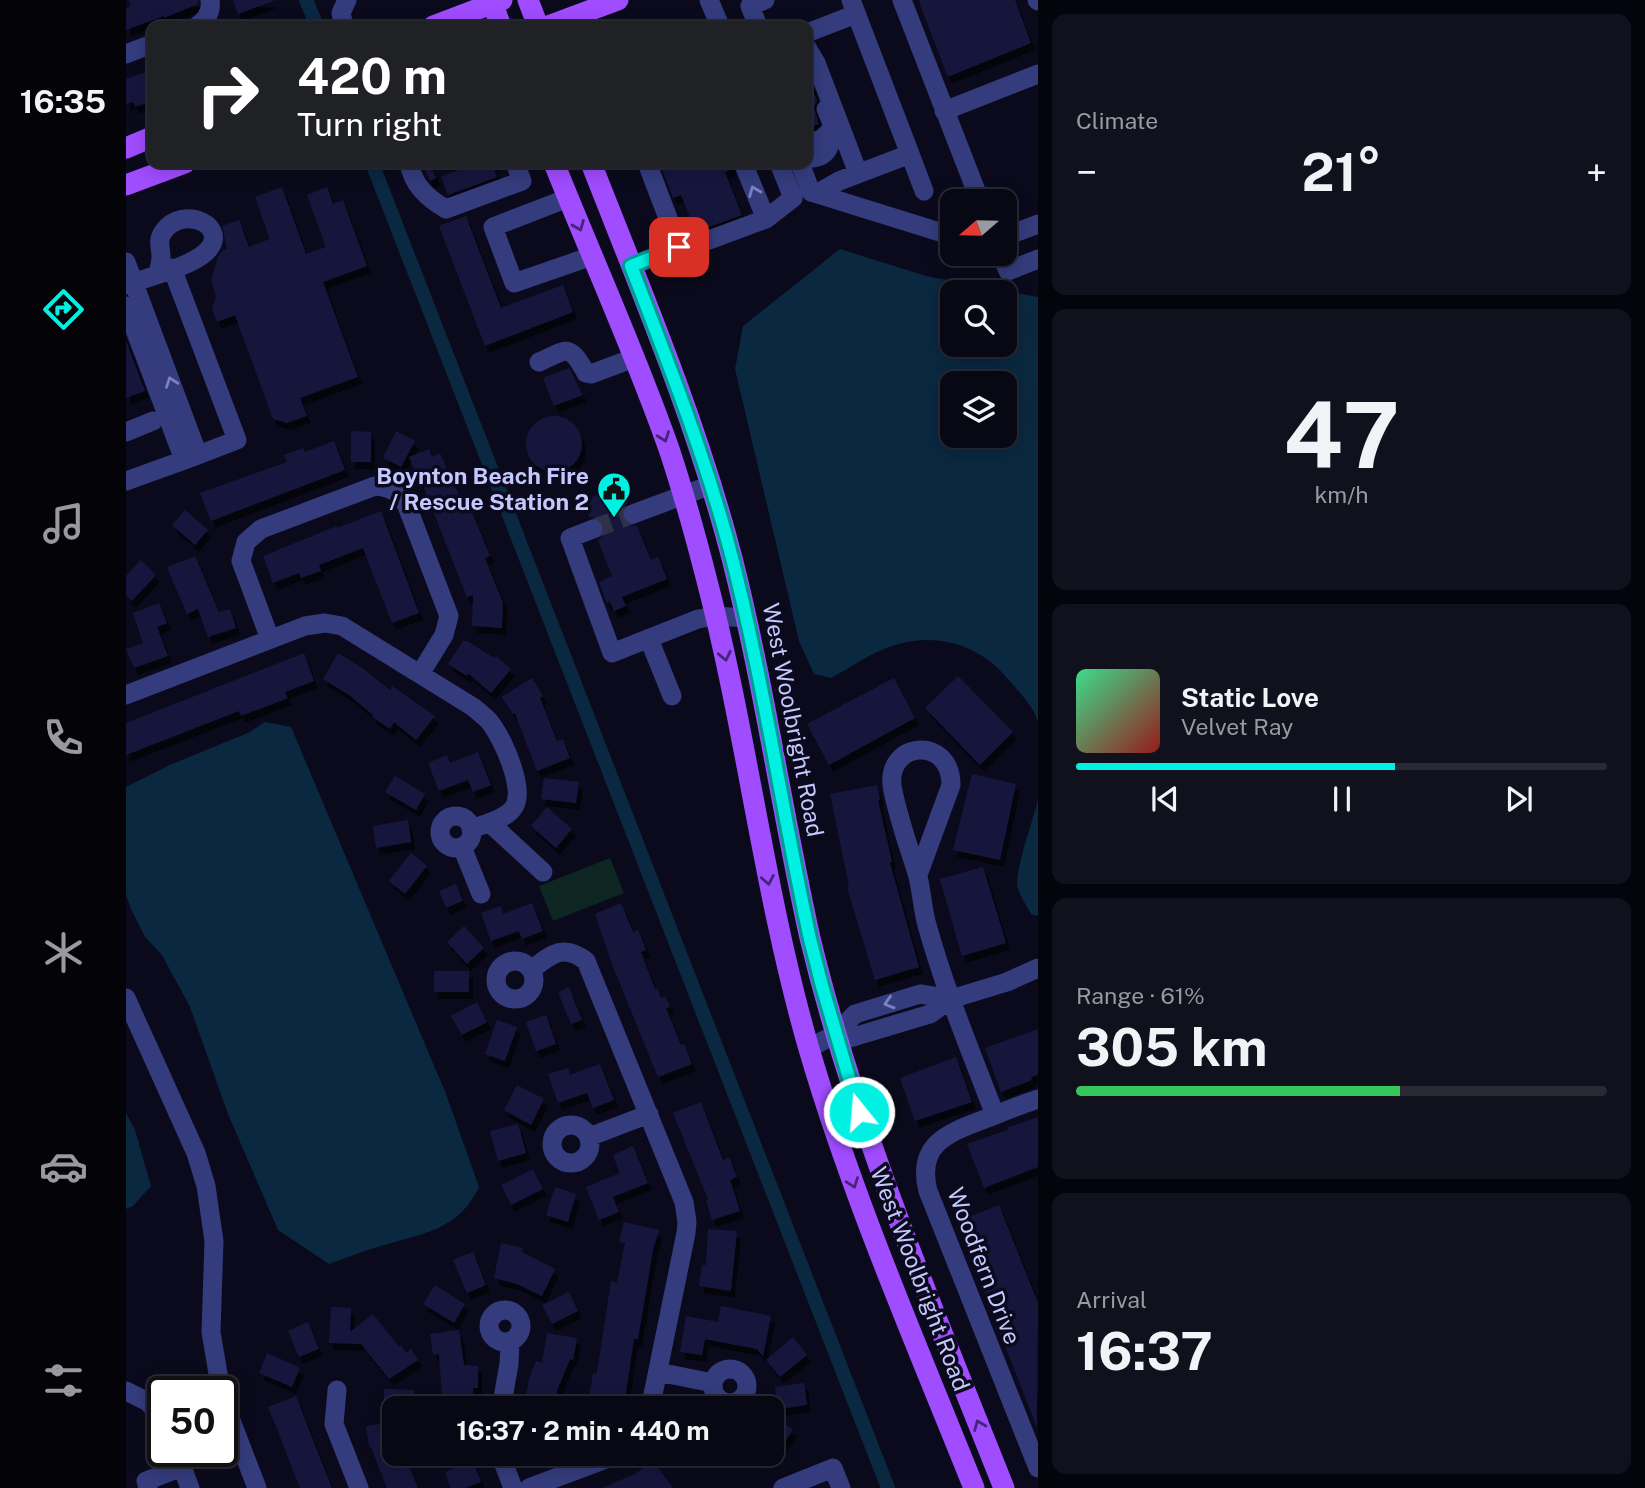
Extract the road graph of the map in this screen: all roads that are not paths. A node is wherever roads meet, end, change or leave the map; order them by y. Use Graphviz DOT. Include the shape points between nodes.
graph roads {
  1 [pos="347,0"];
  2 [pos="528,0"];
  3 [pos="618,0"];
  4 [pos="709,0"];
  5 [pos="765,0"];
  6 [pos="902,0"];
  7 [pos="495,1"];
  8 [pos="854,7"];
  9 [pos="343,21"];
  10 [pos="445,21"];
  11 [pos="500,21"];
  12 [pos="536,21"];
  13 [pos="561,21"];
  14 [pos="718,21"];
  15 [pos="756,21"];
  16 [pos="812,40"];
  17 [pos="147,46"];
  18 [pos="126,54"];
  19 [pos="812,55"];
  20 [pos="812,71"];
  21 [pos="1036,78"];
  22 [pos="944,111"];
  23 [pos="833,126"];
  24 [pos="147,139"];
  25 [pos="812,142"];
  26 [pos="126,148"];
  27 [pos="910,154"];
  28 [pos="812,158"];
  29 [pos="172,168"];
  30 [pos="411,168"];
  31 [pos="517,168"];
  32 [pos="556,168"];
  33 [pos="593,168"];
  34 [pos="649,168"];
  35 [pos="745,168"];
  36 [pos="784,168"];
  37 [pos="801,168"];
  38 [pos="858,173"];
  39 [pos="126,185"];
  40 [pos="975,189"];
  41 [pos="924,191"];
  42 [pos="808,194"];
  43 [pos="568,198"];
  44 [pos="766,219"];
  45 [pos="1038,224"];
  46 [pos="940,232"];
  47 [pos="1017,232"];
  48 [pos="679,247"];
  49 [pos="592,256"];
  50 [pos="1038,259"];
  51 [pos="126,262"];
  52 [pos="631,266"];
  53 [pos="1006,266"];
  54 [pos="130,284"];
  55 [pos="126,306"];
  56 [pos="150,349"];
  57 [pos="634,358"];
  58 [pos="538,362"];
  59 [pos="168,417"];
  60 [pos="126,432"];
  61 [pos="191,457"];
  62 [pos="126,481"];
  63 [pos="711,485"];
  64 [pos="683,494"];
  65 [pos="632,514"];
  66 [pos="593,529"];
  67 [pos="716,616"];
  68 [pos="746,618"];
  69 [pos="270,639"];
  70 [pos="649,639"];
  71 [pos="420,674"];
  72 [pos="126,695"];
  73 [pos="671,696"];
  74 [pos="490,822"];
  75 [pos="471,829"];
  76 [pos="462,847"];
  77 [pos="543,873"];
  78 [pos="918,875"];
  79 [pos="481,894"];
  80 [pos="1038,968"];
  81 [pos="531,970"];
  82 [pos="126,999"];
  83 [pos="951,999"];
  84 [pos="836,1034"];
  85 [pos="809,1048"];
  86 [pos="1038,1099"];
  87 [pos="649,1114"];
  88 [pos="995,1115"];
  89 [pos="589,1137"];
  90 [pos="510,1342"];
  91 [pos="658,1372"];
  92 [pos="218,1376"];
  93 [pos="713,1383"];
  94 [pos="337,1390"];
  95 [pos="126,1391"];
  96 [pos="503,1396"];
  97 [pos="653,1396"];
  98 [pos="147,1402"];
  99 [pos="238,1438"];
  100 [pos="505,1466"];
  101 [pos="587,1466"];
  102 [pos="167,1467"];
  103 [pos="182,1467"];
  104 [pos="1038,1468"];
  105 [pos="148,1488"];
  106 [pos="190,1488"];
  107 [pos="257,1488"];
  108 [pos="359,1488"];
  109 [pos="513,1488"];
  110 [pos="528,1488"];
  111 [pos="783,1488"];
  112 [pos="841,1488"];
  113 [pos="974,1488"];
  114 [pos="1004,1488"];
  1 -- 9 [label="street"];
  2 -- 12 [label="main road"];
  3 -- 13 [label="main road"];
  4 -- 14 [label="street"];
  5 -- 15 [label="street" via="750,6"];
  6 -- 22 [label="street"];
  7 -- 10 [label="main road"];
  7 -- 11 [label="main road"];
  8 -- 16 [label="street"];
  8 -- 27 [label="street"];
  17 -- 18 [label="street"];
  19 -- 38 [label="street"];
  20 -- 23 [label="street"];
  21 -- 22 [label="street"];
  22 -- 40 [label="street"];
  23 -- 25 [label="street" via="826,136"];
  23 -- 28 [label="street" via="828,151"];
  24 -- 26 [label="main road"];
  27 -- 38 [label="street"];
  27 -- 41 [label="street"];
  29 -- 39 [label="main road"];
  30 -- 31 [label="street" via="429,199 446,209 522,181"];
  32 -- 43 [label="main road, West Woolbright Road"];
  33 -- 52 [label="main road, West Woolbright Road"];
  34 -- 48 [label="street"];
  44 -- 35 [label="street, one-way"];
  36 -- 42 [label="street"];
  37 -- 42 [label="street"];
  38 -- 42 [label="street"];
  42 -- 44 [label="street"];
  42 -- 46 [label="street"];
  43 -- 49 [label="main road, West Woolbright Road, one-way"];
  43 -- 49 [label="street" via="492,226 514,284"];
  44 -- 48 [label="street"];
  45 -- 47 [label="street"];
  48 -- 52 [label="street"];
  49 -- 57 [label="main road, West Woolbright Road"];
  50 -- 53 [label="street" via="1008,271"];
  51 -- 54 [label="street"];
  52 -- 63 [label="main road, West Woolbright Road"];
  54 -- 56 [label="street"];
  54 -- 61 [label="street" via="165,271 237,440"];
  55 -- 56 [label="street"];
  56 -- 59 [label="street"];
  57 -- 58 [label="street" via="591,374 571,351"];
  57 -- 64 [label="main road, West Woolbright Road, one-way"];
  59 -- 60 [label="street"];
  59 -- 61 [label="street"];
  61 -- 62 [label="street"];
  63 -- 64 [label="street"];
  63 -- 68 [label="main road, West Woolbright Road"];
  64 -- 65 [label="street"];
  64 -- 67 [label="main road, West Woolbright Road"];
  66 -- 70 [label="street" via="570,538 612,653"];
  67 -- 68 [label="street"];
  67 -- 70 [label="street"];
  67 -- 85 [label="main road, West Woolbright Road, one-way" via="771,898"];
  68 -- 84 [label="main road, West Woolbright Road" via="803,906"];
  69 -- 71 [label="street" via="305,626 335,624"];
  69 -- 71 [label="street" via="241,561 246,542 261,529 374,486 385,487 402,497 407,506 449,616 444,635"];
  69 -- 72 [label="street"];
  70 -- 73 [label="street"];
  71 -- 74 [label="street" via="481,713 500,740 519,790 513,810"];
  74 -- 75 [label="street"];
  74 -- 77 [label="street"];
  75 -- 76 [label="street" via="470,839"];
  75 -- 76 [label="street" via="465,820 455,817 442,825 441,836 447,845"];
  76 -- 79 [label="street"];
  78 -- 78 [label="street" via="891,778 905,754 924,750 934,752 948,766 951,785"];
  78 -- 83 [label="street" via="926,923"];
  80 -- 83 [label="street"];
  81 -- 87 [label="street" via="560,951 579,955 592,969"];
  82 -- 92 [label="street" via="206,1185 214,1241 211,1332"];
  83 -- 84 [label="street" via="920,994 855,1014"];
  83 -- 88 [label="street"];
  84 -- 85 [label="street"];
  114 -- 84 [label="main road, West Woolbright Road, one-way" via="886,1189"];
  85 -- 113 [label="main road, West Woolbright Road, one-way" via="861,1205"];
  86 -- 88 [label="street, Woodfern Drive"];
  87 -- 89 [label="street"];
  87 -- 91 [label="street" via="684,1202 687,1222"];
  88 -- 104 [label="street, Woodfern Drive" via="939,1141 928,1159 925,1181"];
  90 -- 96 [label="street"];
  91 -- 93 [label="street"];
  91 -- 97 [label="street"];
  94 -- 108 [label="street" via="334,1424"];
  95 -- 98 [label="street"];
  99 -- 107 [label="street"];
  100 -- 109 [label="street"];
  101 -- 110 [label="street"];
  102 -- 105 [label="street" via="146,1481"];
  103 -- 106 [label="street"];
  111 -- 112 [label="street" via="833,1468"];
}
